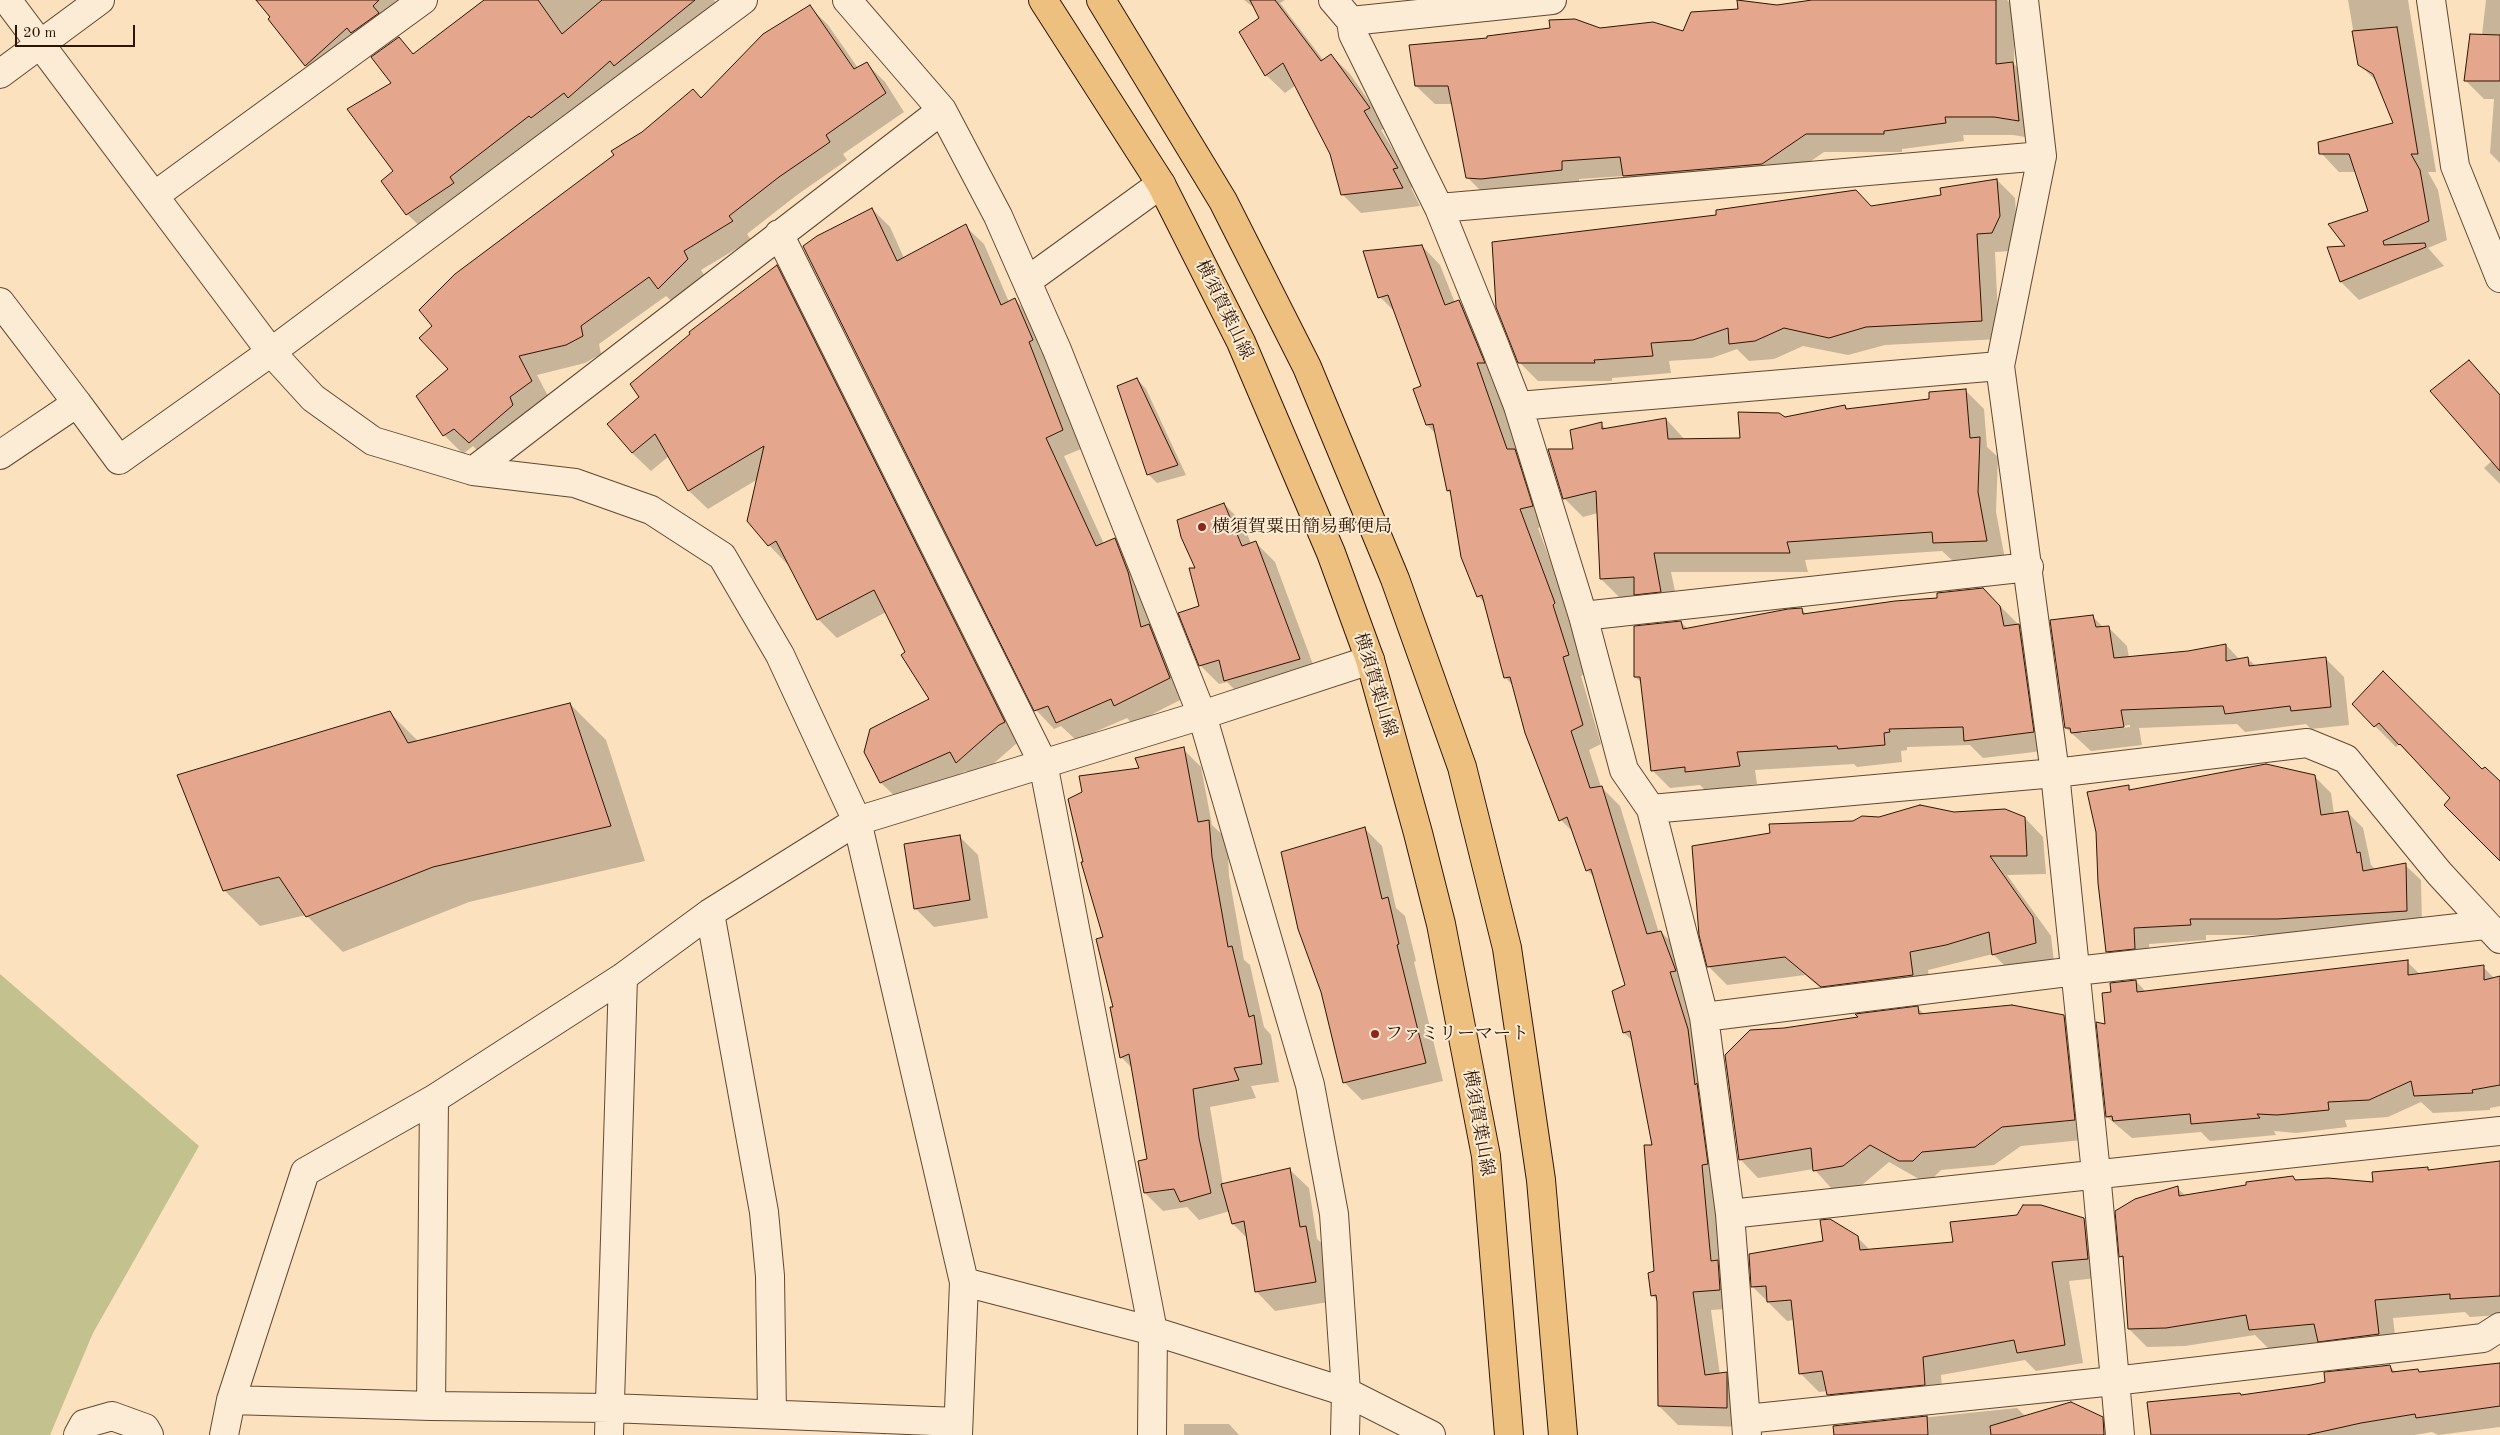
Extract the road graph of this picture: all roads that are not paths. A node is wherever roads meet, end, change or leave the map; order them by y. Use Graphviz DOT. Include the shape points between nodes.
graph roads {
  1 [pos="7,0"];
  2 [pos="100,0"];
  3 [pos="423,0"];
  4 [pos="744,0"];
  5 [pos="847,0"];
  6 [pos="1043,0"];
  7 [pos="1101,0"];
  8 [pos="1333,0"];
  9 [pos="1552,0"];
  10 [pos="2024,0"];
  11 [pos="2431,0"];
  12 [pos="1350,21"];
  13 [pos="40,44"];
  14 [pos="0,74"];
  15 [pos="942,110"];
  16 [pos="2042,156"];
  17 [pos="1161,184"];
  18 [pos="154,196"];
  19 [pos="1439,208"];
  20 [pos="779,234"];
  21 [pos="2500,278"];
  22 [pos="1027,281"];
  23 [pos="0,302"];
  24 [pos="271,352"];
  25 [pos="2000,366"];
  26 [pos="77,403"];
  27 [pos="1518,406"];
  28 [pos="0,455"];
  29 [pos="474,471"];
  30 [pos="2029,567"];
  31 [pos="1584,616"];
  32 [pos="1370,660"];
  33 [pos="1202,715"];
  34 [pos="1043,763"];
  35 [pos="2055,773"];
  36 [pos="1651,809"];
  37 [pos="857,821"];
  38 [pos="710,913"];
  39 [pos="2493,932"];
  40 [pos="2076,971"];
  41 [pos="623,977"];
  42 [pos="1704,1016"];
  43 [pos="434,1098"];
  44 [pos="2500,1131"];
  45 [pos="2096,1173"];
  46 [pos="1730,1214"];
  47 [pos="964,1282"];
  48 [pos="2500,1327"];
  49 [pos="1153,1331"];
  50 [pos="2114,1381"];
  51 [pos="1346,1392"];
  52 [pos="231,1400"];
  53 [pos="431,1406"];
  54 [pos="610,1408"];
  55 [pos="772,1414"];
  56 [pos="1747,1427"];
  57 [pos="958,1428"];
  58 [pos="78,1435"];
  59 [pos="149,1435"];
  60 [pos="224,1435"];
  61 [pos="609,1435"];
  62 [pos="1152,1435"];
  63 [pos="1345,1435"];
  64 [pos="1431,1435"];
  65 [pos="1509,1435"];
  66 [pos="1564,1435"];
  67 [pos="2120,1435"];
  1 -- 13 [label="street"];
  2 -- 13 [label="street"];
  3 -- 18 [label="street"];
  4 -- 24 [label="street"];
  5 -- 15 [label="street"];
  6 -- 17 [label="main road, 横須賀葉山線"];
  7 -- 66 [label="main road" via="1223,201 1307,367 1395,579 1462,767 1508,958 1541,1180"];
  8 -- 12 [label="street"];
  9 -- 12 [label="street"];
  10 -- 16 [label="street"];
  11 -- 21 [label="street" via="2455,166"];
  12 -- 19 [label="street" via="1353,34"];
  13 -- 14 [label="street"];
  13 -- 18 [label="street"];
  15 -- 20 [label="street"];
  15 -- 22 [label="street" via="998,216"];
  16 -- 19 [label="street"];
  16 -- 25 [label="street"];
  17 -- 22 [label="street"];
  17 -- 32 [label="main road, 横須賀葉山線" via="1241,342 1331,553"];
  18 -- 24 [label="street"];
  19 -- 27 [label="street"];
  20 -- 29 [label="street"];
  20 -- 34 [label="street"];
  22 -- 33 [label="street" via="1058,350"];
  23 -- 26 [label="street"];
  24 -- 26 [label="street" via="119,460"];
  24 -- 29 [label="street" via="313,398 373,442"];
  25 -- 27 [label="street"];
  25 -- 30 [label="street"];
  26 -- 28 [label="street"];
  27 -- 31 [label="street"];
  29 -- 37 [label="street" via="583,486 651,510 722,556 780,655"];
  30 -- 31 [label="street"];
  30 -- 35 [label="street"];
  31 -- 36 [label="street" via="1624,770"];
  32 -- 33 [label="street"];
  32 -- 65 [label="main road, 横須賀葉山線" via="1441,924 1486,1156"];
  33 -- 34 [label="street"];
  33 -- 51 [label="street" via="1310,1084 1334,1214"];
  34 -- 37 [label="street"];
  34 -- 49 [label="street"];
  35 -- 36 [label="street"];
  35 -- 39 [label="street" via="2307,743 2346,759 2439,873"];
  35 -- 40 [label="street"];
  36 -- 42 [label="street"];
  37 -- 38 [label="street"];
  37 -- 47 [label="street"];
  38 -- 41 [label="street"];
  38 -- 55 [label="street" via="764,1212 770,1276"];
  39 -- 40 [label="street"];
  40 -- 42 [label="street"];
  40 -- 45 [label="street"];
  41 -- 43 [label="street"];
  41 -- 54 [label="street"];
  42 -- 46 [label="street"];
  43 -- 52 [label="street" via="305,1172"];
  43 -- 53 [label="street"];
  44 -- 45 [label="street"];
  45 -- 46 [label="street"];
  45 -- 50 [label="street"];
  46 -- 56 [label="street"];
  47 -- 49 [label="street"];
  47 -- 57 [label="street"];
  48 -- 50 [label="street" via="2483,1338"];
  49 -- 51 [label="street"];
  49 -- 62 [label="street"];
  50 -- 56 [label="street"];
  50 -- 67 [label="street"];
  51 -- 63 [label="street"];
  51 -- 64 [label="street"];
  52 -- 53 [label="street"];
  52 -- 60 [label="street"];
  53 -- 54 [label="street"];
  54 -- 55 [label="street"];
  54 -- 61 [label="street"];
  55 -- 57 [label="street"];
  58 -- 59 [label="street" via="84,1424 112,1416 145,1428"];
}
